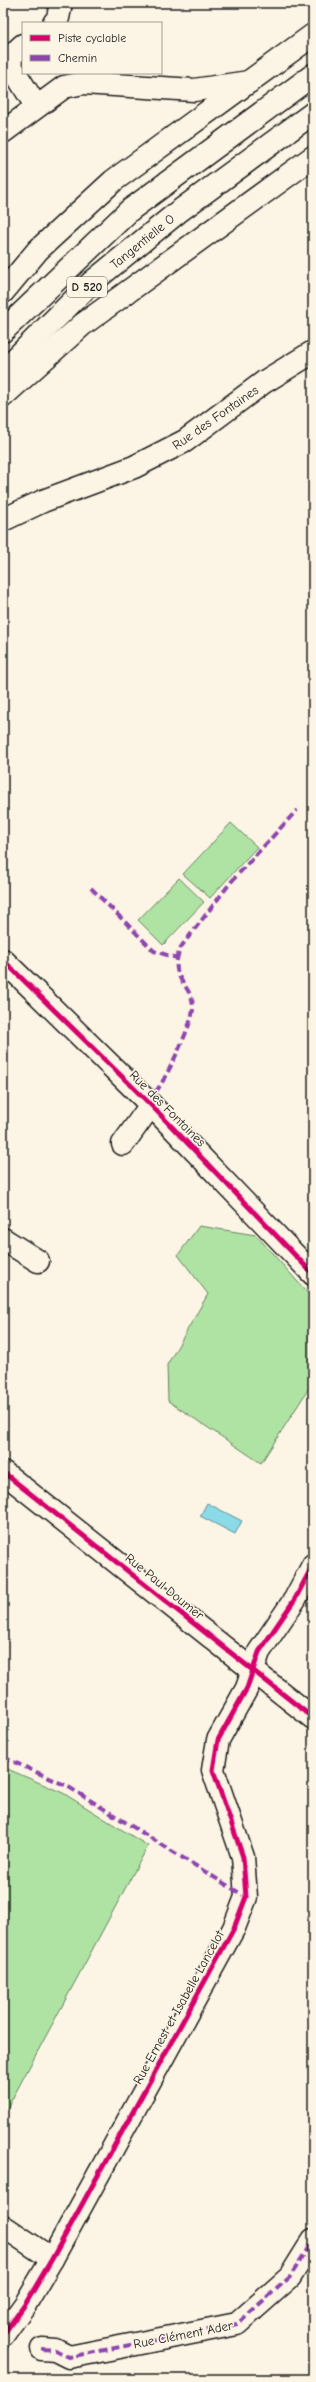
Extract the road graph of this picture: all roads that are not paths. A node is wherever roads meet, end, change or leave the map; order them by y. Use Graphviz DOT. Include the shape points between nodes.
graph roads {
  1 [pos="61,3"];
  2 [pos="55,22"];
  3 [pos="313,35"];
  4 [pos="22,46"];
  5 [pos="313,75"];
  6 [pos="60,80"];
  7 [pos="249,82"];
  8 [pos="36,106"];
  9 [pos="313,113"];
  10 [pos="3,132"];
  11 [pos="313,157"];
  12 [pos="3,292"];
  13 [pos="3,332"];
  14 [pos="313,352"];
  15 [pos="3,371"];
  16 [pos="3,396"];
  17 [pos="3,520"];
  18 [pos="3,960"];
  19 [pos="151,1105"];
  20 [pos="123,1144"];
  21 [pos="3,1239"];
  22 [pos="38,1262"];
  23 [pos="313,1274"];
  24 [pos="3,1472"];
  25 [pos="313,1565"];
  26 [pos="252,1669"];
  27 [pos="313,1718"];
  28 [pos="3,2226"];
  29 [pos="313,2240"];
  30 [pos="52,2259"];
  31 [pos="3,2335"];
  32 [pos="42,2349"];
  1 -- 2 [label="street"];
  3 -- 7 [label="street"];
  4 -- 8 [label="street" via="8,59"];
  5 -- 13 [label="street, D 520" via="130,210"];
  6 -- 7 [label="street" via="194,90"];
  6 -- 8 [label="street"];
  7 -- 12 [label="street" via="113,181 38,250"];
  8 -- 10 [label="street"];
  9 -- 15 [label="street, Tangentielle O / D 520" via="178,212 91,284"];
  11 -- 16 [label="street" via="82,325"];
  14 -- 17 [label="street, Rue des Fontaines" via="264,382 185,441 134,467"];
  18 -- 19 [label="street, Rue des Fontaines"];
  19 -- 20 [label="street"];
  19 -- 23 [label="street, Rue des Fontaines"];
  21 -- 22 [label="street"];
  24 -- 26 [label="street, Rue Paul Doumer"];
  25 -- 26 [label="street, Rue Ernest et Isabelle Lancelot" via="295,1599 259,1652"];
  26 -- 27 [label="street, Rue Paul Doumer"];
  26 -- 30 [label="street, Rue Ernest et Isabelle Lancelot" via="246,1688 218,1740 213,1770 243,1857 246,1897 234,1928"];
  28 -- 30 [label="street"];
  29 -- 32 [label="street, Rue Clément Ader" via="290,2277 237,2324 69,2357 55,2350"];
  30 -- 31 [label="street, Rue Ernest et Isabelle Lancelot"];
}
